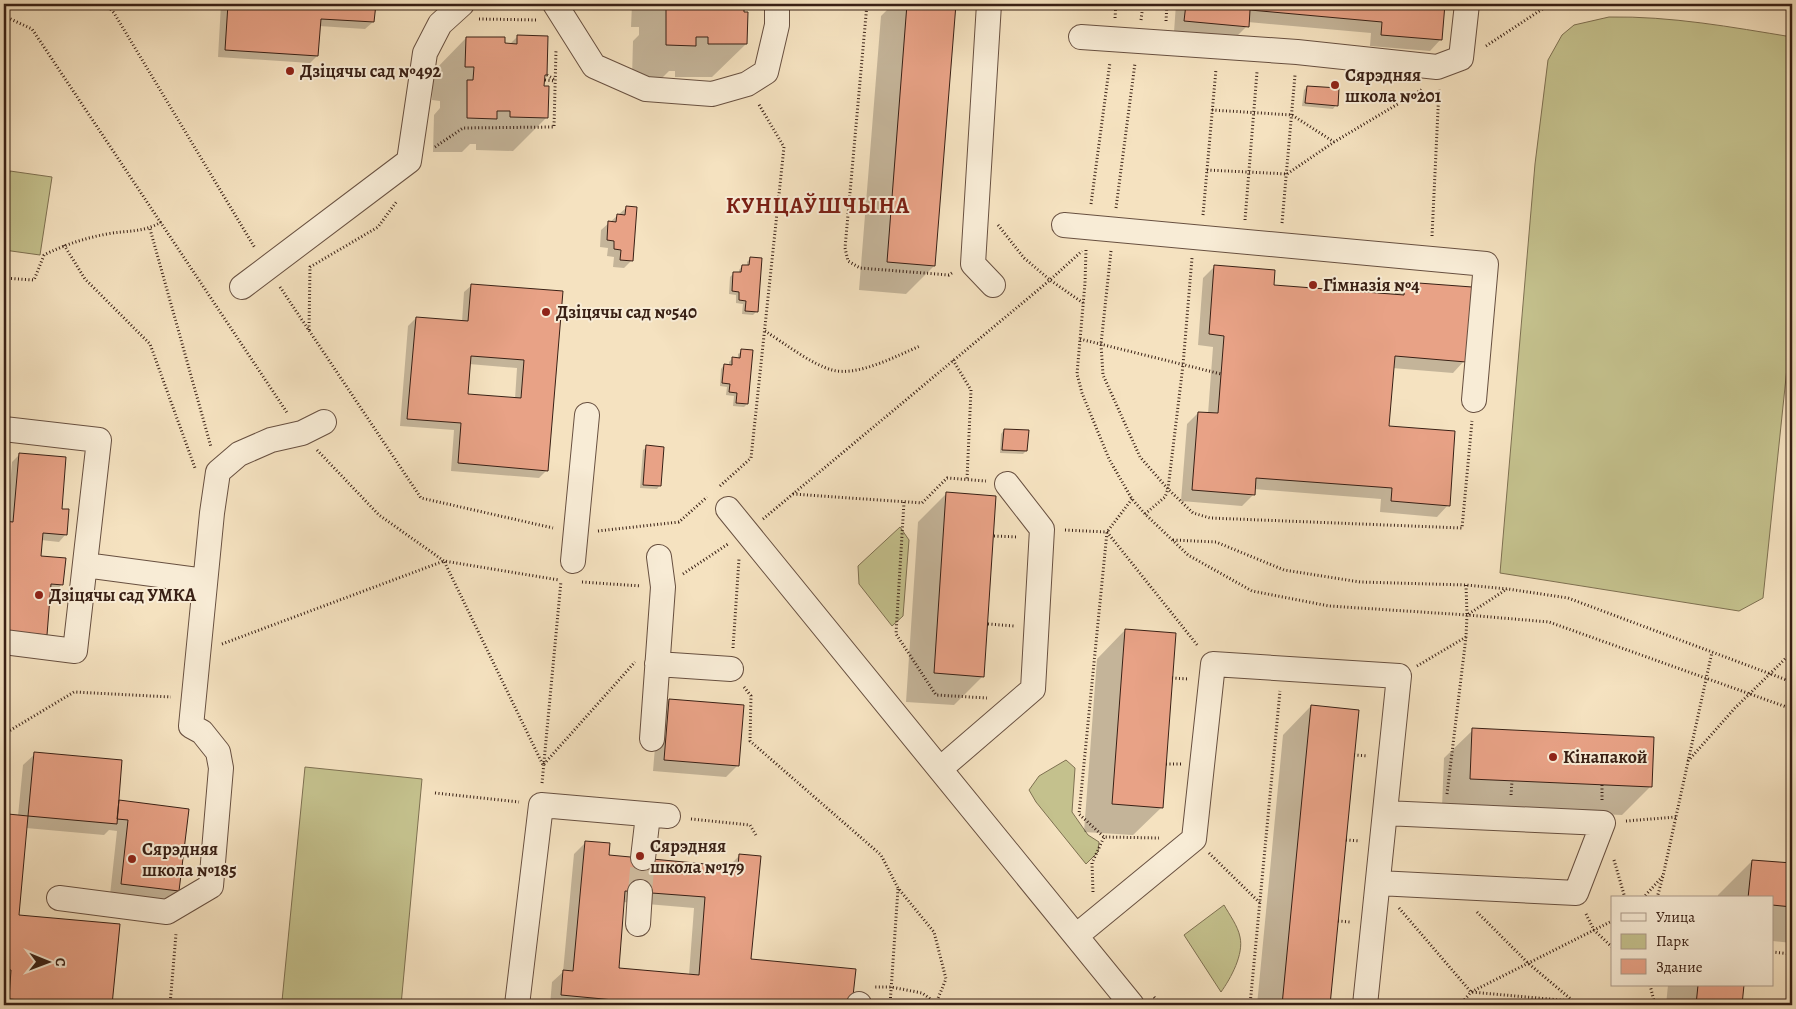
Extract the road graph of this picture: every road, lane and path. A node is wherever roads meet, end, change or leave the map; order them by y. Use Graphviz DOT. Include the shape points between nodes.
graph roads {
  1 [pos="106,4"];
  2 [pos="777,4"];
  3 [pos="867,4"];
  4 [pos="989,4"];
  5 [pos="1116,4"];
  6 [pos="1143,4"];
  7 [pos="1467,4"];
  8 [pos="1487,4"];
  9 [pos="1548,4"];
  10 [pos="468,11"];
  11 [pos="551,12"];
  12 [pos="4,16"];
  13 [pos="1081,37"];
  14 [pos="1113,40"];
  15 [pos="1138,41"];
  16 [pos="556,46"];
  17 [pos="1218,46"];
  18 [pos="1259,49"];
  19 [pos="1297,52"];
  20 [pos="1461,58"];
  21 [pos="547,75"];
  22 [pos="545,80"];
  23 [pos="555,81"];
  24 [pos="1424,88"];
  25 [pos="1440,89"];
  26 [pos="758,104"];
  27 [pos="1212,110"];
  28 [pos="1254,113"];
  29 [pos="1292,115"];
  30 [pos="1334,142"];
  31 [pos="440,143"];
  32 [pos="1207,170"];
  33 [pos="1249,173"];
  34 [pos="1286,174"];
  35 [pos="400,197"];
  36 [pos="976,197"];
  37 [pos="161,222"];
  38 [pos="1064,225"];
  39 [pos="1088,226"];
  40 [pos="1113,228"];
  41 [pos="150,229"];
  42 [pos="1198,236"];
  43 [pos="1243,240"];
  44 [pos="1280,244"];
  45 [pos="64,245"];
  46 [pos="1431,258"];
  47 [pos="973,264"];
  48 [pos="268,269"];
  49 [pos="4,278"];
  50 [pos="1050,280"];
  51 [pos="993,285"];
  52 [pos="242,287"];
  53 [pos="1083,302"];
  54 [pos="765,331"];
  55 [pos="309,332"];
  56 [pos="1080,339"];
  57 [pos="1101,344"];
  58 [pos="920,346"];
  59 [pos="953,360"];
  60 [pos="1183,365"];
  61 [pos="1221,374"];
  62 [pos="1474,400"];
  63 [pos="587,415"];
  64 [pos="324,422"];
  65 [pos="4,429"];
  66 [pos="302,433"];
  67 [pos="208,474"];
  68 [pos="967,479"];
  69 [pos="1007,484"];
  70 [pos="1168,489"];
  71 [pos="792,494"];
  72 [pos="708,496"];
  73 [pos="722,499"];
  74 [pos="1132,499"];
  75 [pos="904,502"];
  76 [pos="1145,514"];
  77 [pos="1066,530"];
  78 [pos="1107,532"];
  79 [pos="576,533"];
  80 [pos="743,533"];
  81 [pos="1173,540"];
  82 [pos="659,557"];
  83 [pos="444,561"];
  84 [pos="85,565"];
  85 [pos="571,576"];
  86 [pos="205,581"];
  87 [pos="1466,585"];
  88 [pos="663,587"];
  89 [pos="1508,588"];
  90 [pos="1467,615"];
  91 [pos="1792,621"];
  92 [pos="660,633"];
  93 [pos="1466,637"];
  94 [pos="4,642"];
  95 [pos="1712,652"];
  96 [pos="198,653"];
  97 [pos="1789,655"];
  98 [pos="657,664"];
  99 [pos="1213,664"];
  100 [pos="1418,665"];
  101 [pos="1282,668"];
  102 [pos="731,669"];
  103 [pos="1769,673"];
  104 [pos="1706,678"];
  105 [pos="1787,680"];
  106 [pos="1792,682"];
  107 [pos="1749,694"];
  108 [pos="195,698"];
  109 [pos="1021,700"];
  110 [pos="1792,709"];
  111 [pos="4,734"];
  112 [pos="652,739"];
  113 [pos="1687,761"];
  114 [pos="543,765"];
  115 [pos="940,769"];
  116 [pos="435,793"];
  117 [pos="541,805"];
  118 [pos="1385,813"];
  119 [pos="658,816"];
  120 [pos="1444,816"];
  121 [pos="1676,817"];
  122 [pos="1603,823"];
  123 [pos="756,837"];
  124 [pos="1104,837"];
  125 [pos="1194,839"];
  126 [pos="643,858"];
  127 [pos="1663,876"];
  128 [pos="1378,883"];
  129 [pos="1452,886"];
  130 [pos="898,888"];
  131 [pos="640,892"];
  132 [pos="1576,893"];
  133 [pos="1645,896"];
  134 [pos="1658,896"];
  135 [pos="59,898"];
  136 [pos="1261,904"];
  137 [pos="178,905"];
  138 [pos="1094,920"];
  139 [pos="1611,922"];
  140 [pos="638,924"];
  141 [pos="1594,930"];
  142 [pos="1076,936"];
  143 [pos="1611,946"];
  144 [pos="1774,952"];
  145 [pos="1792,954"];
  146 [pos="1528,963"];
  147 [pos="1650,986"];
  148 [pos="891,987"];
  149 [pos="1471,992"];
  150 [pos="864,999"];
  151 [pos="1573,1001"];
  152 [pos="170,1005"];
  153 [pos="517,1005"];
  154 [pos="890,1005"];
  155 [pos="936,1005"];
  156 [pos="1132,1005"];
  157 [pos="1250,1005"];
  158 [pos="1365,1005"];
  159 [pos="1460,1005"];
  160 [pos="1616,1005"];
  161 [pos="1655,1005"];
  1 -- 48 [label="path"];
  2 -- 11 [label="lane" via="777,25 766,72 747,84 712,94 646,89 594,66"];
  3 -- 47 [label="path" via="845,248 848,261 860,268 949,275"];
  4 -- 36 [label="lane"];
  5 -- 14 [label="path"];
  6 -- 15 [label="path"];
  7 -- 20 [label="lane"];
  8 -- 9 [label="path"];
  9 -- 20 [label="path" via="1506,35"];
  10 -- 11 [label="path"];
  10 -- 48 [label="lane" via="440,24 426,53 409,161"];
  12 -- 37 [label="path" via="32,30"];
  13 -- 14 [label="lane"];
  14 -- 15 [label="lane"];
  14 -- 39 [label="path"];
  15 -- 17 [label="lane"];
  15 -- 40 [label="path"];
  16 -- 23 [label="path"];
  17 -- 18 [label="lane"];
  17 -- 27 [label="path"];
  18 -- 19 [label="lane"];
  18 -- 28 [label="path"];
  19 -- 20 [label="lane" via="1437,66"];
  19 -- 29 [label="path"];
  21 -- 23 [label="path"];
  22 -- 23 [label="path"];
  23 -- 31 [label="path" via="554,127 463,128"];
  24 -- 30 [label="path"];
  25 -- 46 [label="path"];
  26 -- 54 [label="path" via="784,147"];
  27 -- 28 [label="path"];
  27 -- 32 [label="path"];
  28 -- 29 [label="path"];
  28 -- 33 [label="path"];
  29 -- 30 [label="path"];
  29 -- 34 [label="path"];
  30 -- 34 [label="path"];
  32 -- 33 [label="path"];
  32 -- 42 [label="path"];
  33 -- 34 [label="path"];
  33 -- 43 [label="path"];
  34 -- 44 [label="path"];
  35 -- 55 [label="path" via="378,227 310,267"];
  36 -- 47 [label="lane"];
  36 -- 50 [label="path" via="1024,258"];
  37 -- 41 [label="path"];
  37 -- 66 [label="path"];
  38 -- 39 [label="lane"];
  39 -- 40 [label="lane"];
  40 -- 42 [label="lane"];
  40 -- 57 [label="path"];
  41 -- 45 [label="path" via="107,234"];
  41 -- 67 [label="path"];
  42 -- 43 [label="lane"];
  42 -- 60 [label="path"];
  43 -- 44 [label="lane"];
  44 -- 46 [label="lane"];
  45 -- 49 [label="path" via="44,255 34,280"];
  45 -- 67 [label="path" via="86,279 150,344"];
  46 -- 62 [label="lane" via="1486,264"];
  47 -- 51 [label="lane"];
  48 -- 52 [label="lane"];
  48 -- 55 [label="path"];
  50 -- 53 [label="path"];
  50 -- 53 [label="path" via="1086,247"];
  50 -- 59 [label="path"];
  53 -- 56 [label="path"];
  54 -- 58 [label="path" via="817,364 846,372 865,368"];
  54 -- 73 [label="path" via="751,458"];
  55 -- 79 [label="path" via="421,498"];
  56 -- 57 [label="path"];
  56 -- 74 [label="path" via="1077,374 1082,394 1109,459"];
  57 -- 60 [label="path"];
  57 -- 70 [label="path" via="1103,376 1115,403 1140,457"];
  59 -- 68 [label="path" via="971,390"];
  59 -- 71 [label="path"];
  60 -- 61 [label="path"];
  60 -- 70 [label="path"];
  62 -- 70 [label="path" via="1462,528 1210,518 1193,513"];
  63 -- 79 [label="lane"];
  64 -- 66 [label="lane"];
  65 -- 84 [label="lane" via="99,440"];
  66 -- 67 [label="lane" via="272,440 240,454"];
  66 -- 83 [label="path" via="379,515"];
  67 -- 86 [label="lane"];
  68 -- 69 [label="path"];
  68 -- 75 [label="path" via="948,478 922,503"];
  69 -- 109 [label="lane" via="1042,529 1034,689"];
  70 -- 76 [label="path" via="1165,496"];
  71 -- 75 [label="path"];
  71 -- 80 [label="path"];
  72 -- 79 [label="path" via="679,522"];
  73 -- 80 [label="lane"];
  74 -- 76 [label="path"];
  74 -- 78 [label="path"];
  75 -- 109 [label="path" via="896,634 936,695"];
  76 -- 81 [label="path"];
  77 -- 78 [label="path"];
  78 -- 99 [label="path"];
  78 -- 124 [label="path" via="1079,814"];
  79 -- 85 [label="lane"];
  80 -- 88 [label="path"];
  80 -- 102 [label="path"];
  80 -- 115 [label="lane"];
  81 -- 87 [label="path" via="1216,542 1284,570 1360,582"];
  81 -- 90 [label="path" via="1188,555 1252,592 1329,606"];
  82 -- 88 [label="lane"];
  83 -- 85 [label="path"];
  83 -- 96 [label="path"];
  83 -- 114 [label="path"];
  84 -- 86 [label="lane"];
  84 -- 94 [label="lane" via="75,651"];
  85 -- 88 [label="path"];
  85 -- 114 [label="path"];
  86 -- 96 [label="lane"];
  87 -- 89 [label="path"];
  87 -- 90 [label="path"];
  88 -- 92 [label="lane"];
  89 -- 90 [label="path"];
  89 -- 95 [label="path" via="1568,598"];
  90 -- 93 [label="path"];
  90 -- 104 [label="path" via="1549,622"];
  91 -- 97 [label="path"];
  92 -- 98 [label="lane"];
  92 -- 114 [label="path"];
  93 -- 100 [label="path"];
  93 -- 120 [label="path"];
  95 -- 103 [label="path"];
  95 -- 104 [label="path"];
  96 -- 108 [label="lane"];
  97 -- 103 [label="path"];
  97 -- 105 [label="path"];
  98 -- 102 [label="lane"];
  98 -- 112 [label="lane"];
  99 -- 101 [label="lane"];
  99 -- 125 [label="lane"];
  101 -- 118 [label="lane" via="1399,676"];
  101 -- 136 [label="path"];
  102 -- 130 [label="path" via="751,696 750,741 881,855"];
  103 -- 105 [label="path"];
  103 -- 107 [label="path"];
  104 -- 107 [label="path"];
  104 -- 113 [label="path"];
  105 -- 106 [label="path"];
  107 -- 110 [label="path"];
  107 -- 113 [label="path"];
  108 -- 111 [label="path" via="74,692"];
  108 -- 137 [label="lane" via="191,726 202,732 218,752 221,768 211,886"];
  109 -- 115 [label="lane"];
  113 -- 121 [label="path"];
  115 -- 142 [label="lane"];
  116 -- 117 [label="path"];
  117 -- 119 [label="lane"];
  117 -- 153 [label="lane"];
  118 -- 120 [label="lane"];
  118 -- 128 [label="lane"];
  119 -- 123 [label="path" via="750,825"];
  119 -- 126 [label="lane"];
  120 -- 122 [label="lane"];
  121 -- 122 [label="path"];
  121 -- 127 [label="path"];
  122 -- 132 [label="lane"];
  124 -- 125 [label="path"];
  124 -- 138 [label="path" via="1092,863"];
  125 -- 136 [label="path"];
  125 -- 138 [label="lane"];
  127 -- 133 [label="path"];
  127 -- 134 [label="path"];
  128 -- 129 [label="lane"];
  128 -- 149 [label="path"];
  128 -- 158 [label="lane"];
  129 -- 132 [label="lane"];
  129 -- 146 [label="path"];
  130 -- 148 [label="path"];
  130 -- 155 [label="path" via="934,932 946,979"];
  131 -- 140 [label="lane"];
  132 -- 141 [label="path"];
  135 -- 137 [label="lane" via="167,912"];
  136 -- 157 [label="path"];
  137 -- 152 [label="path"];
  138 -- 142 [label="lane"];
  139 -- 141 [label="path"];
  141 -- 143 [label="path"];
  141 -- 146 [label="path"];
  142 -- 156 [label="lane"];
  144 -- 145 [label="path"];
  146 -- 149 [label="path"];
  146 -- 151 [label="path"];
  147 -- 161 [label="path"];
  148 -- 150 [label="path"];
  148 -- 154 [label="path"];
  148 -- 155 [label="path" via="922,993"];
  149 -- 151 [label="path"];
  149 -- 159 [label="path"];
  151 -- 160 [label="path"];
}
